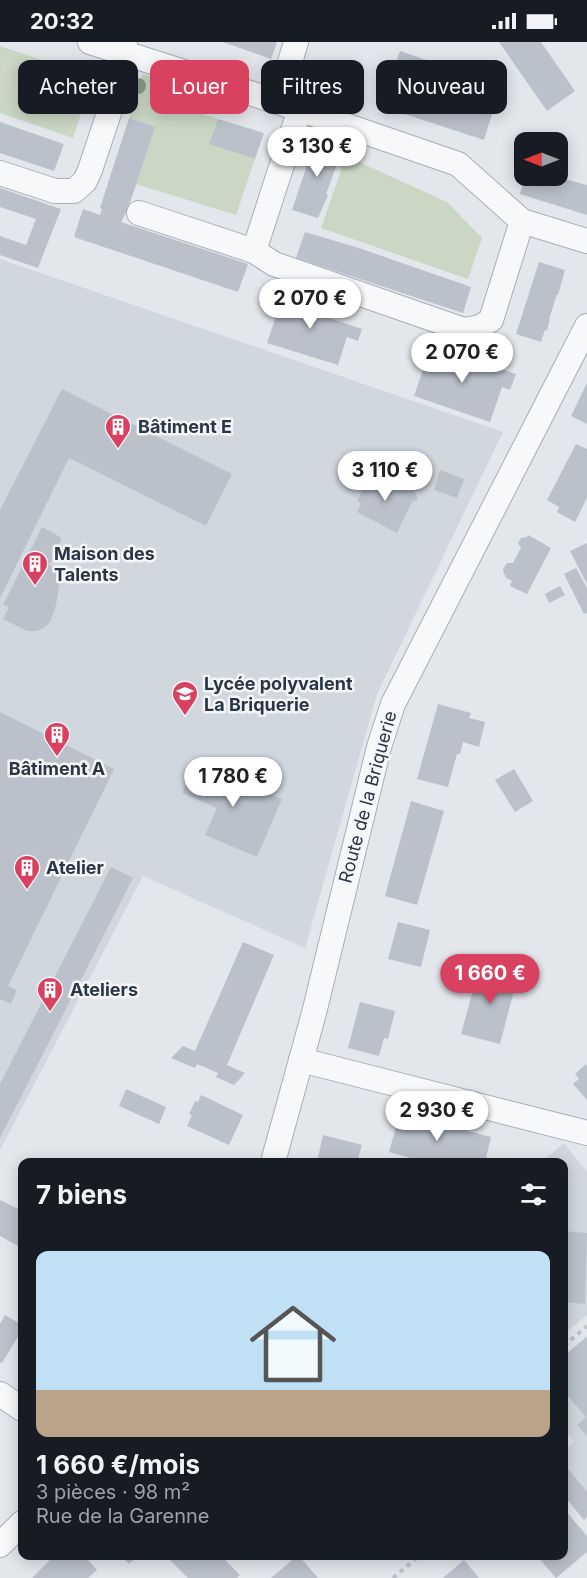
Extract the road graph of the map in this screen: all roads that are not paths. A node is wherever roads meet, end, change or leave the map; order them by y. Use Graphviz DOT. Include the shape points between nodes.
graph roads {
  1 [pos="90,42"];
  2 [pos="297,42"];
  3 [pos="124,47"];
  4 [pos="295,60"];
  5 [pos="261,96"];
  6 [pos="287,114"];
  7 [pos="312,114"];
  8 [pos="0,173"];
  9 [pos="139,213"];
  10 [pos="522,221"];
  11 [pos="587,241"];
  12 [pos="254,251"];
  13 [pos="587,326"];
  14 [pos="301,1060"];
  15 [pos="587,1133"];
  16 [pos="274,1158"];
  17 [pos="0,1394"];
  18 [pos="18,1406"];
  19 [pos="18,1527"];
  20 [pos="0,1545"];
  1 -- 3 [label="street"];
  2 -- 4 [label="street"];
  3 -- 5 [label="street"];
  3 -- 8 [label="street" via="119,83 85,181 74,191 55,191"];
  6 -- 12 [label="street"];
  7 -- 10 [label="street" via="458,164"];
  9 -- 12 [label="street"];
  10 -- 11 [label="street"];
  10 -- 12 [label="street" via="490,320 464,330 274,264"];
  13 -- 14 [label="street, Route de la Briquerie" via="393,704 376,757"];
  14 -- 15 [label="street"];
  14 -- 16 [label="street, Route de la Briquerie"];
  17 -- 18 [label="street"];
  19 -- 20 [label="street"];
}
